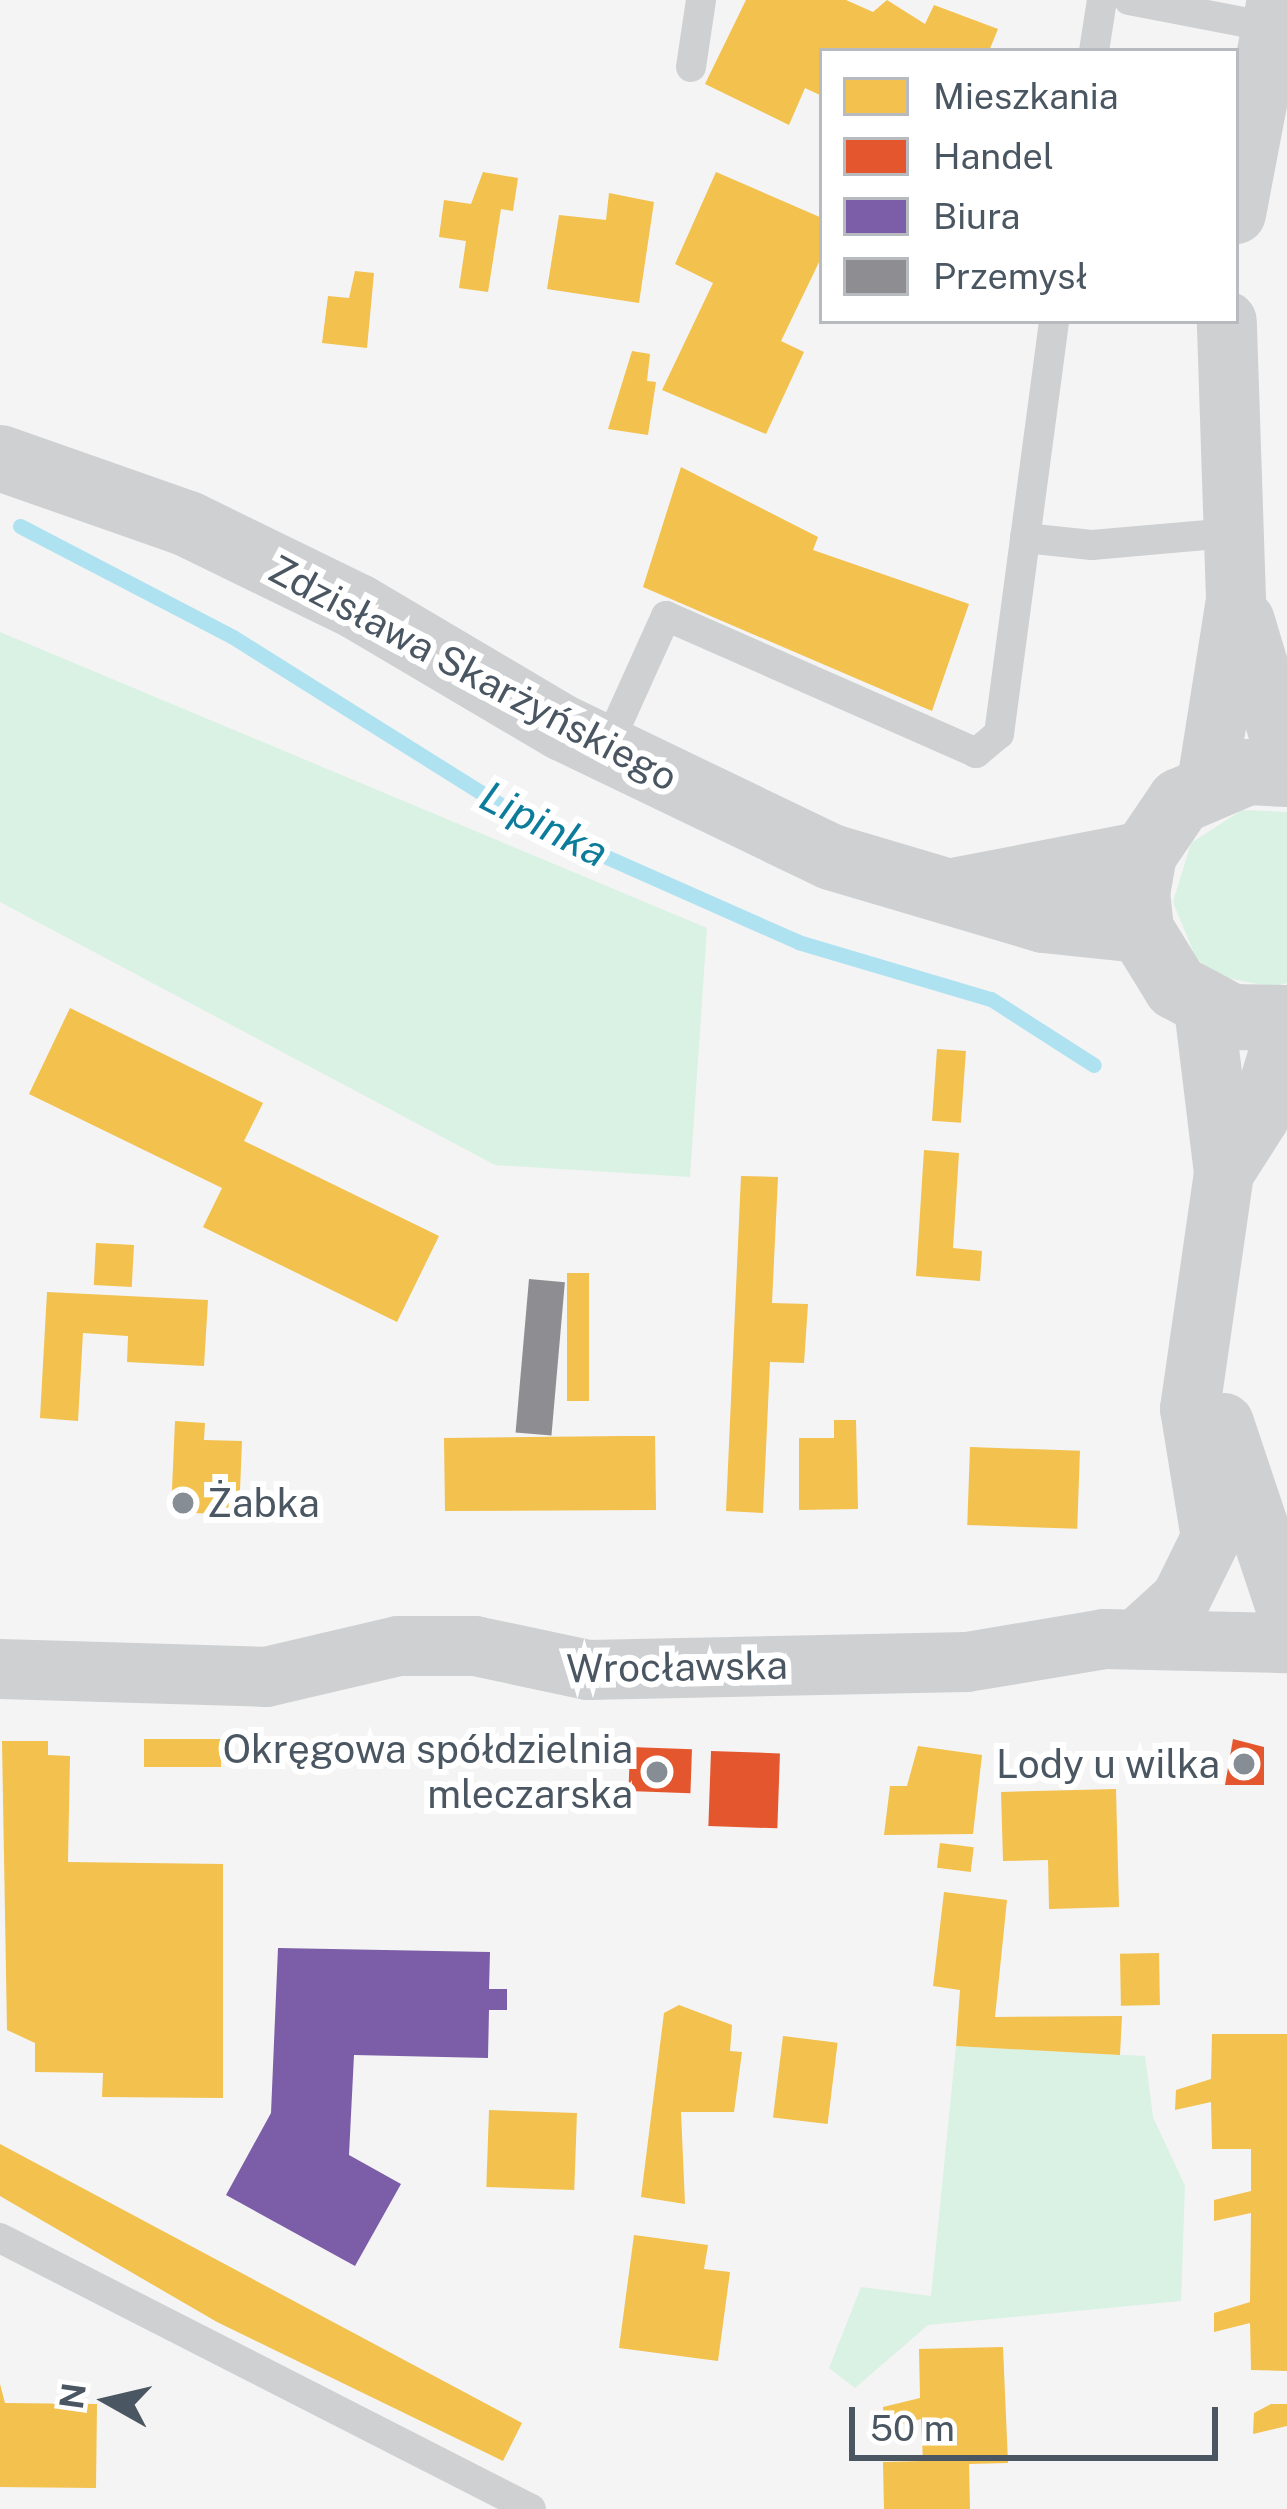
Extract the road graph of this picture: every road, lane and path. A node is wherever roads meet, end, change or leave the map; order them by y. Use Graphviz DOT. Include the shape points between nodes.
graph roads {
  1 [pos="700,0"];
  2 [pos="1102,0"];
  3 [pos="1129,0"];
  4 [pos="1273,14"];
  5 [pos="1094,48"];
  6 [pos="691,67"];
  7 [pos="1239,198"];
  8 [pos="1054,324"];
  9 [pos="1227,324"];
  10 [pos="0,458"];
  11 [pos="1230,533"];
  12 [pos="1024,538"];
  13 [pos="1236,598"];
  14 [pos="607,749"];
  15 [pos="1287,762"];
  16 [pos="1287,774"];
  17 [pos="1208,783"];
  18 [pos="1144,854"];
  19 [pos="944,893"];
  20 [pos="1141,930"];
  21 [pos="1204,1007"];
  22 [pos="1287,1021"];
  23 [pos="1224,1173"];
  24 [pos="1209,1318"];
  25 [pos="1287,1611"];
  26 [pos="1137,1639"];
  27 [pos="1287,1643"];
  28 [pos="0,1669"];
  29 [pos="0,2237"];
  30 [pos="531,2509"];
  1 -- 6 [label="lane"];
  2 -- 5 [label="lane"];
  3 -- 4 [label="lane"];
  4 -- 7 [label="street"];
  8 -- 12 [label="lane"];
  9 -- 11 [label="street"];
  10 -- 14 [label="street, Zdzisława Skarżyńskiego" via="188,524"];
  11 -- 12 [label="lane" via="1092,545"];
  11 -- 13 [label="street"];
  12 -- 14 [label="lane" via="999,734 976,753 666,616"];
  13 -- 15 [label="street"];
  13 -- 17 [label="street"];
  14 -- 19 [label="street, Zdzisława Skarżyńskiego" via="831,857"];
  16 -- 17 [label="street"];
  17 -- 18 [label="street" via="1180,801"];
  18 -- 19 [label="street, Zdzisława Skarżyńskiego"];
  18 -- 20 [label="street"];
  19 -- 20 [label="street, Zdzisława Skarżyńskiego"];
  20 -- 21 [label="street" via="1176,987"];
  21 -- 22 [label="street"];
  21 -- 23 [label="street"];
  22 -- 23 [label="street" via="1258,1118"];
  23 -- 24 [label="street"];
  24 -- 25 [label="street" via="1226,1431"];
  24 -- 26 [label="street" via="1190,1409 1211,1538 1181,1599"];
  26 -- 27 [label="street, Wrocławska"];
  26 -- 28 [label="street, Wrocławska" via="967,1662 566,1670 476,1646 398,1646 266,1677"];
  29 -- 30 [label="lane"];
}
